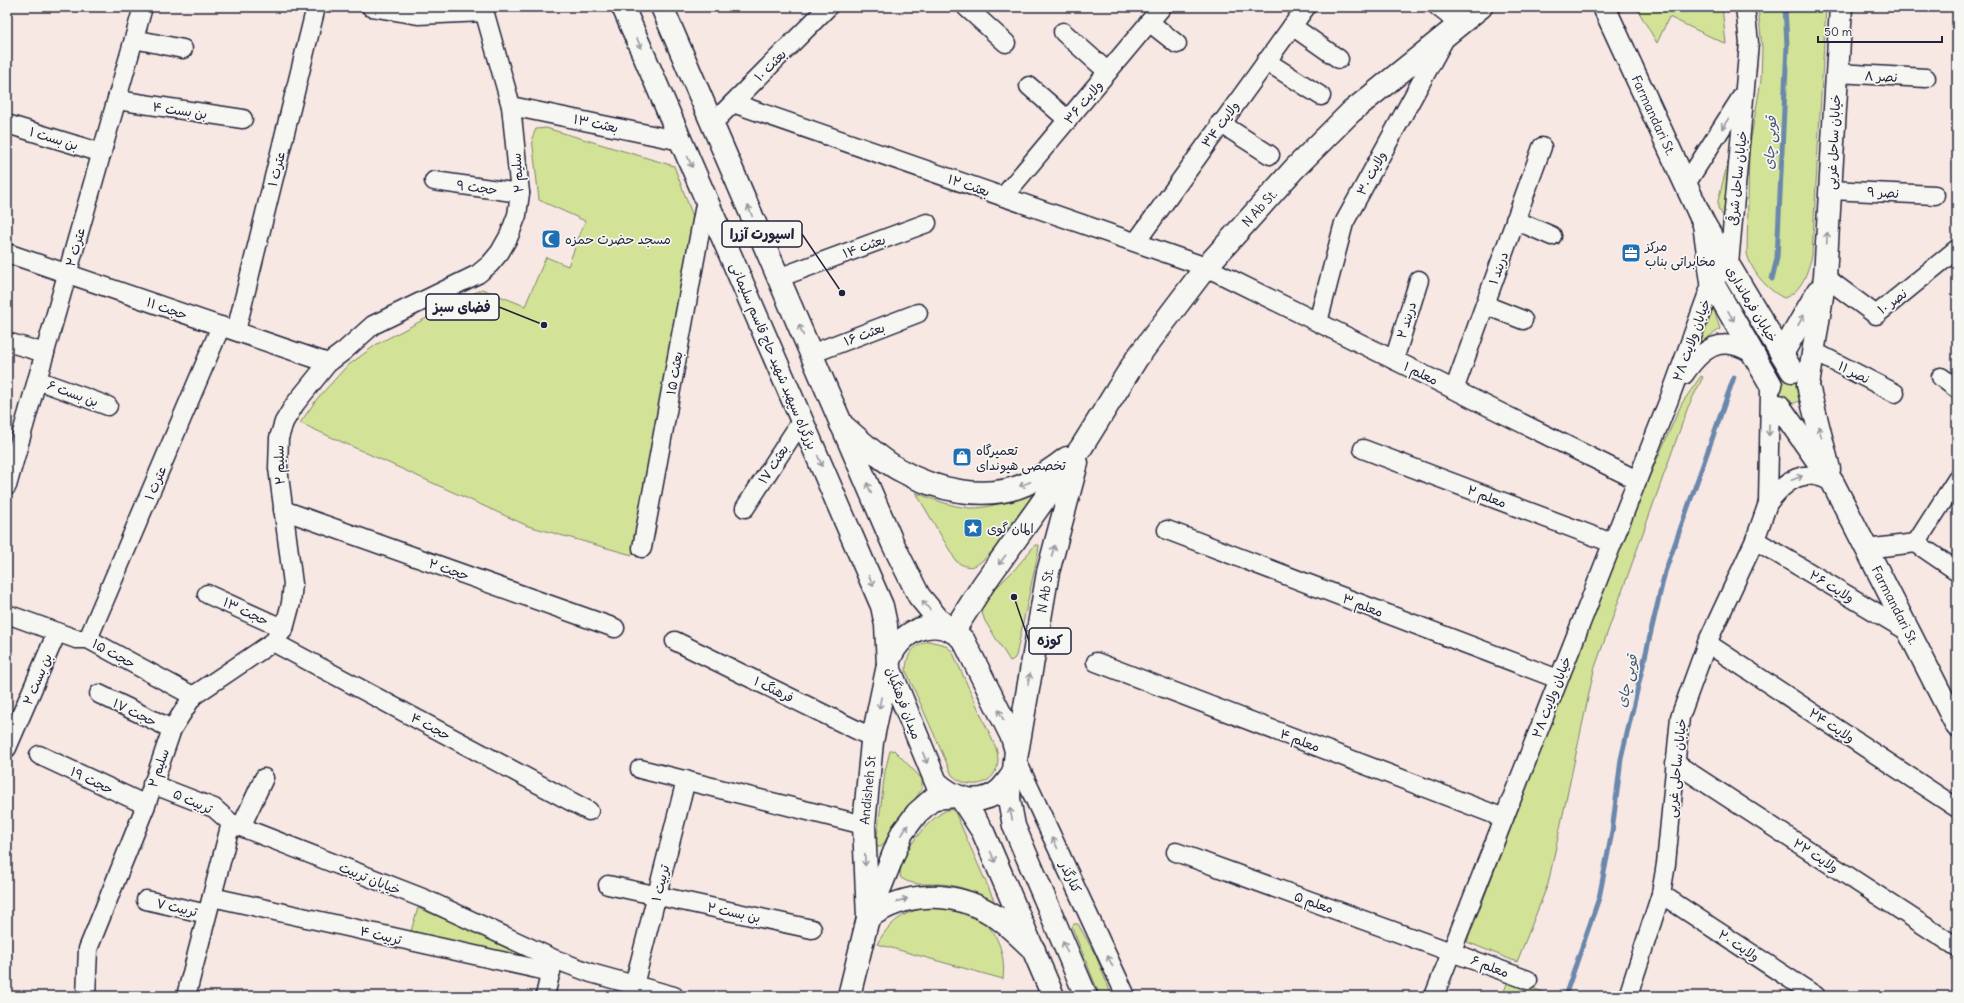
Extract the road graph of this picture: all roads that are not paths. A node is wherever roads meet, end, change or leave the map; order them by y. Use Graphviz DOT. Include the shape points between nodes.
graph roads {
  1 [pos="143,7"];
  2 [pos="316,7"];
  3 [pos="371,7"];
  4 [pos="624,7"];
  5 [pos="662,7"];
  6 [pos="828,7"];
  7 [pos="966,7"];
  8 [pos="1162,7"];
  9 [pos="1306,7"];
  10 [pos="1438,7"];
  11 [pos="1481,7"];
  12 [pos="1604,7"];
  13 [pos="1745,7"];
  14 [pos="1841,7"];
  15 [pos="484,10"];
  16 [pos="1149,22"];
  17 [pos="1292,26"];
  18 [pos="1453,28"];
  19 [pos="1063,32"];
  20 [pos="134,40"];
  21 [pos="1006,42"];
  22 [pos="1177,44"];
  23 [pos="183,49"];
  24 [pos="1339,59"];
  25 [pos="1266,61"];
  26 [pos="1108,72"];
  27 [pos="1837,73"];
  28 [pos="1926,78"];
  29 [pos="1029,86"];
  30 [pos="1746,91"];
  31 [pos="1321,96"];
  32 [pos="116,100"];
  33 [pos="733,103"];
  34 [pos="511,106"];
  35 [pos="243,119"];
  36 [pos="1068,120"];
  37 [pos="1220,123"];
  38 [pos="7,124"];
  39 [pos="712,124"];
  40 [pos="681,141"];
  41 [pos="1542,147"];
  42 [pos="102,153"];
  43 [pos="1270,155"];
  44 [pos="434,181"];
  45 [pos="1686,184"];
  46 [pos="1830,190"];
  47 [pos="520,193"];
  48 [pos="1935,195"];
  49 [pos="1003,196"];
  50 [pos="706,199"];
  51 [pos="1515,220"];
  52 [pos="927,223"];
  53 [pos="1704,224"];
  54 [pos="1552,236"];
  55 [pos="1136,242"];
  56 [pos="1957,249"];
  57 [pos="7,253"];
  58 [pos="1729,264"];
  59 [pos="1206,267"];
  60 [pos="67,273"];
  61 [pos="1825,277"];
  62 [pos="778,278"];
  63 [pos="1419,280"];
  64 [pos="1712,282"];
  65 [pos="1485,305"];
  66 [pos="918,313"];
  67 [pos="1523,320"];
  68 [pos="1318,322"];
  69 [pos="228,329"];
  70 [pos="7,342"];
  71 [pos="1813,351"];
  72 [pos="45,353"];
  73 [pos="811,354"];
  74 [pos="1753,354"];
  75 [pos="1394,360"];
  76 [pos="328,362"];
  77 [pos="1798,375"];
  78 [pos="1941,377"];
  79 [pos="37,380"];
  80 [pos="1957,389"];
  81 [pos="1454,390"];
  82 [pos="1895,393"];
  83 [pos="1773,394"];
  84 [pos="1670,397"];
  85 [pos="108,406"];
  86 [pos="802,420"];
  87 [pos="841,424"];
  88 [pos="1081,448"];
  89 [pos="1363,449"];
  90 [pos="1637,480"];
  91 [pos="1833,483"];
  92 [pos="7,486"];
  93 [pos="1955,487"];
  94 [pos="1768,503"];
  95 [pos="745,508"];
  96 [pos="283,510"];
  97 [pos="1167,530"];
  98 [pos="1755,540"];
  99 [pos="1612,543"];
  100 [pos="1916,543"];
  101 [pos="642,548"];
  102 [pos="1866,549"];
  103 [pos="1957,571"];
  104 [pos="207,594"];
  105 [pos="8,617"];
  106 [pos="615,628"];
  107 [pos="57,632"];
  108 [pos="953,632"];
  109 [pos="1909,632"];
  110 [pos="279,636"];
  111 [pos="88,639"];
  112 [pos="675,641"];
  113 [pos="1707,643"];
  114 [pos="1096,662"];
  115 [pos="888,664"];
  116 [pos="1558,679"];
  117 [pos="99,694"];
  118 [pos="193,696"];
  119 [pos="1956,722"];
  120 [pos="172,729"];
  121 [pos="873,738"];
  122 [pos="7,748"];
  123 [pos="39,755"];
  124 [pos="1675,763"];
  125 [pos="1013,768"];
  126 [pos="640,769"];
  127 [pos="264,778"];
  128 [pos="686,780"];
  129 [pos="152,784"];
  130 [pos="959,797"];
  131 [pos="146,805"];
  132 [pos="1957,808"];
  133 [pos="588,811"];
  134 [pos="1504,818"];
  135 [pos="236,825"];
  136 [pos="864,825"];
  137 [pos="1176,852"];
  138 [pos="608,885"];
  139 [pos="1661,894"];
  140 [pos="657,896"];
  141 [pos="146,900"];
  142 [pos="210,905"];
  143 [pos="868,918"];
  144 [pos="812,929"];
  145 [pos="1957,947"];
  146 [pos="1034,950"];
  147 [pos="1451,952"];
  148 [pos="552,966"];
  149 [pos="1528,980"];
  150 [pos="634,985"];
  151 [pos="86,996"];
  152 [pos="186,996"];
  153 [pos="545,996"];
  154 [pos="674,996"];
  155 [pos="849,996"];
  156 [pos="1053,996"];
  157 [pos="1086,996"];
  158 [pos="1126,996"];
  159 [pos="1434,996"];
  160 [pos="1628,996"];
  161 [pos="1816,996"];
  1 -- 20 [label="street, عترت ۲"];
  2 -- 69 [label="street, عترت ۱"];
  3 -- 15 [label="street" via="418,15"];
  4 -- 40 [label="main road, بزرگراه سپهبد شهید حاج قاسم سلیمانی, one-way"];
  5 -- 39 [label="main road"];
  6 -- 33 [label="street, بعثت ۱۰"];
  7 -- 21 [label="street"];
  8 -- 16 [label="street, ولایت ۳۶"];
  9 -- 17 [label="street, ولایت ۳۴"];
  10 -- 18 [label="street"];
  11 -- 18 [label="main road, N Ab St."];
  12 -- 45 [label="main road, Farmandari St."];
  13 -- 30 [label="street, خیابان ساحل شرقی" via="1750,43"];
  14 -- 27 [label="main road, خیابان ساحل غربی"];
  15 -- 34 [label="street, سلیم ۲"];
  16 -- 22 [label="street"];
  16 -- 26 [label="street, ولایت ۳۶"];
  17 -- 24 [label="street"];
  17 -- 25 [label="street, ولایت ۳۴"];
  18 -- 59 [label="main road, N Ab St." via="1351,112 1294,169"];
  18 -- 68 [label="street, ولایت ۳۰" via="1344,223"];
  19 -- 26 [label="street"];
  20 -- 23 [label="street"];
  20 -- 32 [label="street, عترت ۲"];
  25 -- 31 [label="street"];
  25 -- 37 [label="street, ولایت ۳۴"];
  26 -- 36 [label="street, ولایت ۳۶"];
  27 -- 28 [label="street, نصر ۸"];
  27 -- 46 [label="main road, خیابان ساحل غربی"];
  29 -- 36 [label="street"];
  30 -- 45 [label="street, خیابان ساحل شرقی, one-way"];
  30 -- 58 [label="street, خیابان ساحل شرقی"];
  32 -- 35 [label="street, بن بست ۴"];
  32 -- 42 [label="street, عترت ۲"];
  33 -- 39 [label="street, بعثت ۱۰"];
  33 -- 49 [label="street, بعثت ۱۲"];
  34 -- 40 [label="street, بعثت ۱۳"];
  34 -- 47 [label="street, سلیم ۲"];
  36 -- 49 [label="street, ولایت ۳۶"];
  37 -- 43 [label="street"];
  37 -- 55 [label="street, ولایت ۳۴"];
  38 -- 42 [label="street, بن بست ۱"];
  62 -- 39 [label="main road, one-way"];
  40 -- 50 [label="main road, بزرگراه سپهبد شهید حاج قاسم سلیمانی, one-way"];
  41 -- 51 [label="street, دربند ۱"];
  42 -- 60 [label="street, عترت ۲"];
  44 -- 47 [label="street, حجت ۹"];
  45 -- 53 [label="main road, Farmandari St."];
  46 -- 48 [label="street, نصر ۹"];
  61 -- 46 [label="main road, خیابان ساحل غربی, one-way"];
  47 -- 76 [label="street, سلیم ۲" via="517,215 509,236 490,264 468,280 373,325"];
  49 -- 55 [label="street, بعثت ۱۲"];
  50 -- 86 [label="main road, بزرگراه سپهبد شهید حاج قاسم سلیمانی"];
  50 -- 101 [label="street, بعثت ۱۵"];
  51 -- 54 [label="street"];
  51 -- 65 [label="street, دربند ۱"];
  52 -- 62 [label="street, بعثت ۱۴"];
  53 -- 58 [label="main road, خیابان فرمانداری"];
  53 -- 64 [label="main road, خیابان فرمانداری"];
  55 -- 59 [label="street, بعثت ۱۲"];
  56 -- 61 [label="street, نصر ۱۰" via="1876,315"];
  57 -- 60 [label="street, حجت ۱۱"];
  58 -- 64 [label="street"];
  58 -- 77 [label="main road, خیابان فرمانداری"];
  59 -- 68 [label="street, معلم ۱"];
  59 -- 88 [label="main road, N Ab St." via="1137,358"];
  60 -- 69 [label="street, حجت ۱۱"];
  60 -- 72 [label="street, عترت ۲"];
  61 -- 71 [label="main road, خیابان ساحل غربی"];
  77 -- 61 [label="main road, خیابان ساحل غربی, one-way"];
  73 -- 62 [label="main road, one-way"];
  63 -- 75 [label="street, دربند ۲"];
  64 -- 74 [label="main road, خیابان فرمانداری, one-way"];
  64 -- 84 [label="street, خیابان ولایت ۲۸"];
  65 -- 67 [label="street"];
  65 -- 81 [label="street, دربند ۱"];
  66 -- 73 [label="street, بعثت ۱۶"];
  68 -- 75 [label="street, معلم ۱"];
  69 -- 76 [label="street, حجت ۱۱"];
  69 -- 111 [label="street, عترت ۱"];
  70 -- 72 [label="street"];
  71 -- 77 [label="main road, خیابان ساحل غربی"];
  71 -- 82 [label="street, نصر ۱۱"];
  72 -- 79 [label="street, عترت ۲"];
  73 -- 87 [label="main road"];
  74 -- 83 [label="main road, خیابان فرمانداری"];
  74 -- 84 [label="street, خیابان ولایت ۲۸" via="1734,345 1718,345 1705,350 1694,361"];
  75 -- 81 [label="street, معلم ۱"];
  76 -- 96 [label="street, سلیم ۲" via="295,404 284,422 279,438 278,468"];
  77 -- 83 [label="main road" via="1786,371 1777,375"];
  77 -- 83 [label="main road" via="1805,401 1796,408 1785,409"];
  91 -- 77 [label="main road, Farmandari St., one-way"];
  78 -- 80 [label="street"];
  79 -- 85 [label="street, بن بست ۶"];
  79 -- 92 [label="street, عترت ۲"];
  81 -- 90 [label="street, معلم ۱"];
  83 -- 91 [label="main road, Farmandari St."];
  83 -- 94 [label="street, خیابان ساحلی غربی, one-way"];
  84 -- 90 [label="street, خیابان ولایت ۲۸"];
  86 -- 95 [label="street, بعثت ۱۷"];
  86 -- 115 [label="main road, بزرگراه سپهبد شهید حاج قاسم سلیمانی, one-way" via="882,606 886,625"];
  88 -- 87 [label="main road, one-way" via="1049,472 1025,485 981,493 961,491 919,480 878,456"];
  108 -- 87 [label="main road, one-way" via="918,596 892,544"];
  88 -- 108 [label="main road, N Ab St., one-way"];
  125 -- 88 [label="main road, N Ab St., one-way" via="1048,572"];
  89 -- 99 [label="street, معلم ۲"];
  90 -- 99 [label="street, خیابان ولایت ۲۸"];
  94 -- 91 [label="street, خیابان ساحلی غربی, one-way" via="1790,480 1804,475 1821,476"];
  91 -- 102 [label="main road, Farmandari St."];
  93 -- 100 [label="street"];
  94 -- 98 [label="street, خیابان ساحلی غربی"];
  96 -- 106 [label="street, حجت ۲"];
  96 -- 110 [label="street, سلیم ۲" via="294,584 291,603"];
  97 -- 116 [label="street, معلم ۳"];
  98 -- 109 [label="street, ولایت ۲۶"];
  98 -- 113 [label="street, خیابان ساحلی غربی"];
  99 -- 116 [label="street, خیابان ولایت ۲۸"];
  100 -- 102 [label="street"];
  100 -- 103 [label="street"];
  102 -- 109 [label="main road, Farmandari St."];
  104 -- 110 [label="street, حجت ۱۳"];
  105 -- 107 [label="street, حجت ۱۵"];
  107 -- 111 [label="street, حجت ۱۵" via="76,639"];
  107 -- 122 [label="street, بن بست ۲"];
  108 -- 115 [label="main road, میدان فرهنگیان" via="931,627 910,632 894,647"];
  125 -- 108 [label="main road, one-way" via="1012,737 964,641"];
  109 -- 119 [label="main road, Farmandari St."];
  110 -- 118 [label="street, سلیم ۲"];
  110 -- 133 [label="street, حجت ۴"];
  111 -- 118 [label="street, حجت ۱۵"];
  112 -- 121 [label="street, فرهنگ ۱"];
  113 -- 124 [label="street, خیابان ساحلی غربی" via="1680,718"];
  113 -- 132 [label="street, ولایت ۲۴"];
  114 -- 134 [label="street, معلم ۴"];
  115 -- 121 [label="main road, Andisheh St, one-way"];
  115 -- 130 [label="main road, میدان فرهنگیان, one-way" via="936,782 947,792"];
  116 -- 134 [label="street, خیابان ولایت ۲۸"];
  117 -- 120 [label="street, حجت ۱۷"];
  118 -- 120 [label="street, سلیم ۲"];
  120 -- 129 [label="street, سلیم ۲"];
  121 -- 136 [label="main road, Andisheh St"];
  123 -- 131 [label="street, حجت ۱۹"];
  124 -- 139 [label="street, خیابان ساحلی غربی"];
  124 -- 145 [label="street, ولایت ۲۲"];
  125 -- 130 [label="main road" via="1000,790 989,796 975,799"];
  157 -- 125 [label="main road, one-way" via="1014,826 1010,810"];
  158 -- 125 [label="street, کنارگذر, one-way"];
  126 -- 128 [label="street"];
  127 -- 135 [label="street"];
  128 -- 136 [label="street"];
  128 -- 140 [label="street, تربیت ۱"];
  129 -- 131 [label="street, سلیم ۲"];
  129 -- 135 [label="street, تربیت ۵" via="214,808"];
  143 -- 130 [label="main road, Andisheh St, one-way" via="902,833 934,798"];
  130 -- 146 [label="main road, one-way" via="982,832"];
  131 -- 151 [label="street, سلیم ۲" via="88,949"];
  134 -- 147 [label="street, خیابان ولایت ۲۸"];
  135 -- 142 [label="street"];
  135 -- 148 [label="street, خیابان تربیت" via="425,899"];
  136 -- 143 [label="main road, Andisheh St, one-way"];
  137 -- 147 [label="street, معلم ۵"];
  138 -- 140 [label="street"];
  139 -- 160 [label="street, خیابان ساحلی غربی"];
  139 -- 161 [label="street, ولایت ۲۰"];
  140 -- 144 [label="street, بن بست ۲"];
  140 -- 150 [label="street, تربیت ۱"];
  141 -- 142 [label="street, تربیت ۷"];
  142 -- 148 [label="street, تربیت ۴"];
  142 -- 152 [label="street"];
  143 -- 146 [label="main road, one-way" via="880,909 902,900 926,896 949,897 972,903 994,914"];
  143 -- 155 [label="main road, Andisheh St"];
  146 -- 156 [label="main road"];
  147 -- 149 [label="street, معلم ۶"];
  147 -- 159 [label="street, خیابان ولایت ۲۸"];
  148 -- 150 [label="street, خیابان تربیت"];
  148 -- 153 [label="street"];
  150 -- 154 [label="street, خیابان تربیت"];
}
